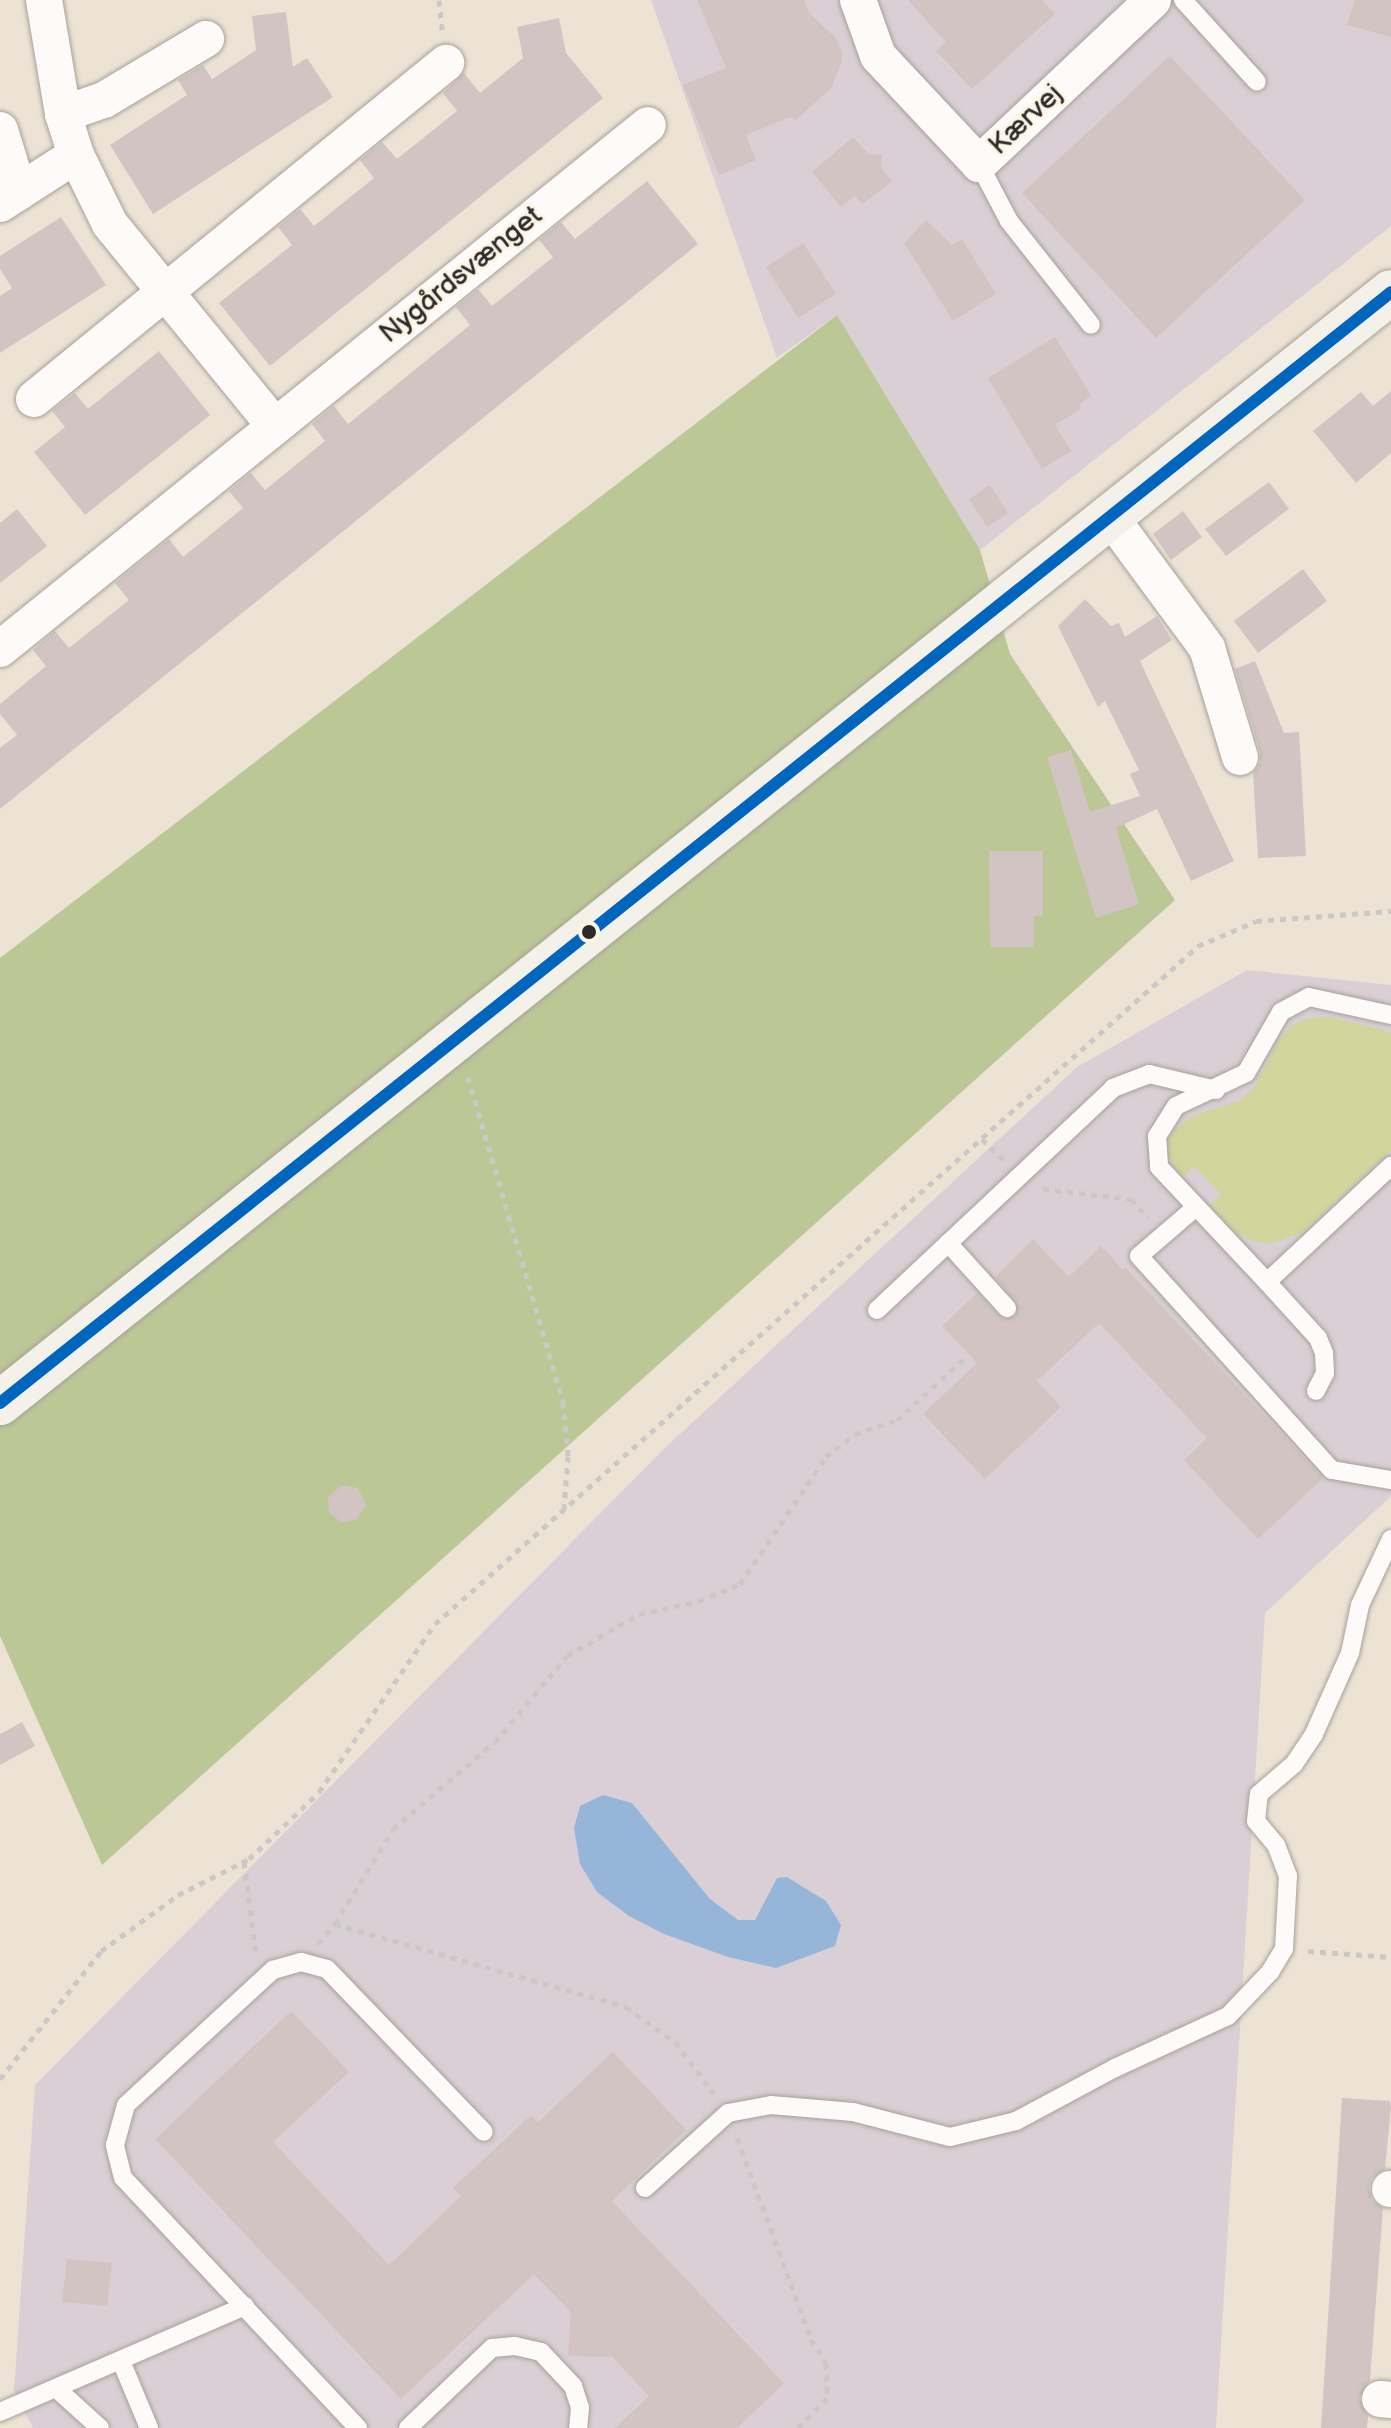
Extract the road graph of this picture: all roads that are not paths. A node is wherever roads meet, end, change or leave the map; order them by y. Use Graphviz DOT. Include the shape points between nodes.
graph roads {
  1 [pos="44,0"];
  2 [pos="858,0"];
  3 [pos="1153,0"];
  4 [pos="1183,0"];
  5 [pos="206,39"];
  6 [pos="446,63"];
  7 [pos="1257,82"];
  8 [pos="63,114"];
  9 [pos="648,125"];
  10 [pos="0,130"];
  11 [pos="76,155"];
  12 [pos="979,164"];
  13 [pos="10,198"];
  14 [pos="164,292"];
  15 [pos="1391,292"];
  16 [pos="1091,325"];
  17 [pos="34,399"];
  18 [pos="275,426"];
  19 [pos="1109,515"];
  20 [pos="0,649"];
  21 [pos="1240,757"];
  22 [pos="1391,1015"];
  23 [pos="1216,1090"];
  24 [pos="1391,1166"];
  25 [pos="1196,1207"];
  26 [pos="948,1243"];
  27 [pos="1267,1282"];
  28 [pos="1007,1308"];
  29 [pos="877,1310"];
  30 [pos="1316,1391"];
  31 [pos="0,1403"];
  32 [pos="1391,1480"];
  33 [pos="1391,1539"];
  34 [pos="484,2132"];
  35 [pos="645,2188"];
  36 [pos="245,2306"];
  37 [pos="121,2361"];
  38 [pos="57,2389"];
  39 [pos="0,2412"];
  40 [pos="100,2428"];
  41 [pos="149,2428"];
  42 [pos="358,2428"];
  43 [pos="408,2428"];
  44 [pos="578,2428"];
  1 -- 8 [label="street"];
  2 -- 12 [label="street, Kærvej" via="878,56"];
  3 -- 12 [label="street, Kærvej"];
  4 -- 7 [label="lane"];
  5 -- 8 [label="street" via="104,100"];
  6 -- 14 [label="street"];
  8 -- 11 [label="street"];
  9 -- 18 [label="street, Nygårdsvænget"];
  10 -- 13 [label="street"];
  11 -- 13 [label="street"];
  11 -- 14 [label="street" via="110,224"];
  12 -- 16 [label="lane" via="1009,221"];
  14 -- 17 [label="street"];
  14 -- 18 [label="street"];
  15 -- 19 [label="main road"];
  18 -- 20 [label="street, Nygårdsvænget"];
  19 -- 21 [label="street" via="1207,648"];
  19 -- 31 [label="main road"];
  22 -- 23 [label="lane" via="1309,997 1281,1012 1246,1073"];
  23 -- 25 [label="lane" via="1176,1106 1157,1136 1159,1167"];
  23 -- 26 [label="lane" via="1149,1074 1113,1088"];
  24 -- 27 [label="lane"];
  25 -- 27 [label="lane"];
  25 -- 32 [label="lane" via="1139,1256 1332,1470"];
  26 -- 28 [label="lane"];
  26 -- 29 [label="lane"];
  27 -- 30 [label="lane" via="1318,1338 1325,1373"];
  33 -- 35 [label="lane" via="1360,1605 1350,1653 1314,1734 1294,1764 1259,1794 1256,1821 1276,1845 1288,1876 1284,1949 1270,1972 1228,2016 1016,2121 950,2137 853,2112 771,2105 728,2113"];
  34 -- 36 [label="lane" via="327,1969 301,1962 273,1970 126,2105 115,2145 123,2178"];
  36 -- 37 [label="lane"];
  36 -- 42 [label="lane"];
  37 -- 38 [label="lane"];
  37 -- 41 [label="lane"];
  38 -- 39 [label="lane"];
  38 -- 40 [label="lane"];
  43 -- 44 [label="lane" via="492,2348 515,2346 541,2352 573,2386 580,2407"];
}
